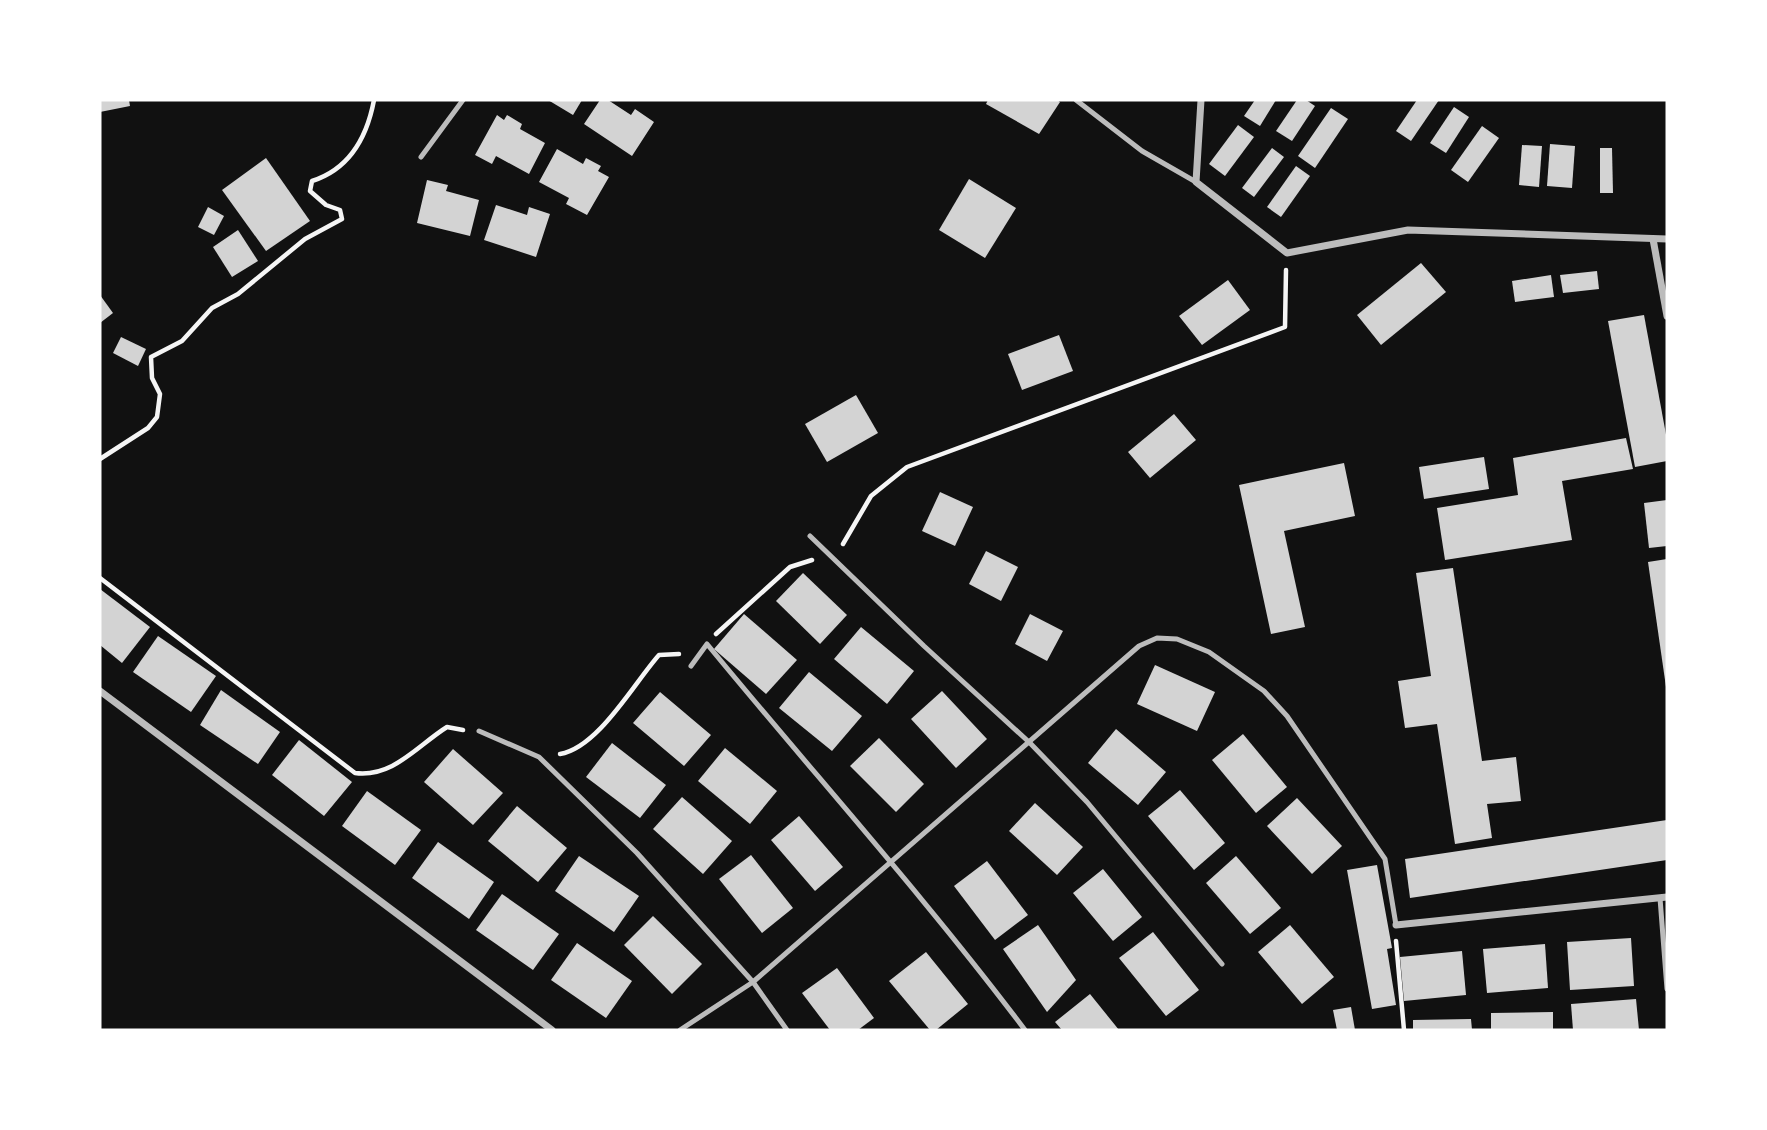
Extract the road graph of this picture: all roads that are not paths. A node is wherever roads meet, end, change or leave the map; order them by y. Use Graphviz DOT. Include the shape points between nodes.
graph roads {
  1 [pos="463,100"];
  2 [pos="1076,100"];
  3 [pos="1201,100"];
  4 [pos="422,157"];
  5 [pos="1196,182"];
  6 [pos="1653,239"];
  7 [pos="1667,239"];
  8 [pos="1667,316"];
  9 [pos="810,536"];
  10 [pos="691,666"];
  11 [pos="100,691"];
  12 [pos="479,731"];
  13 [pos="1030,743"];
  14 [pos="891,864"];
  15 [pos="1664,897"];
  16 [pos="1396,925"];
  17 [pos="1222,964"];
  18 [pos="753,982"];
  19 [pos="1667,989"];
  20 [pos="552,1030"];
  21 [pos="680,1030"];
  22 [pos="787,1030"];
  23 [pos="1025,1030"];
  1 -- 4 [label="lane"];
  2 -- 5 [label="lane" via="1142,151"];
  3 -- 5 [label="street"];
  5 -- 6 [label="street" via="1287,253 1408,230"];
  6 -- 7 [label="street"];
  6 -- 8 [label="street"];
  9 -- 13 [label="lane"];
  10 -- 14 [label="lane" via="707,644"];
  11 -- 20 [label="street"];
  12 -- 18 [label="lane" via="539,757 637,853"];
  13 -- 14 [label="lane"];
  13 -- 16 [label="lane" via="1139,646 1157,638 1177,639 1209,652 1264,691 1287,716 1385,859"];
  13 -- 17 [label="lane" via="1087,802"];
  14 -- 18 [label="lane"];
  14 -- 23 [label="lane" via="958,940"];
  15 -- 16 [label="street"];
  15 -- 19 [label="lane"];
  18 -- 21 [label="lane"];
  18 -- 22 [label="lane"];
}
